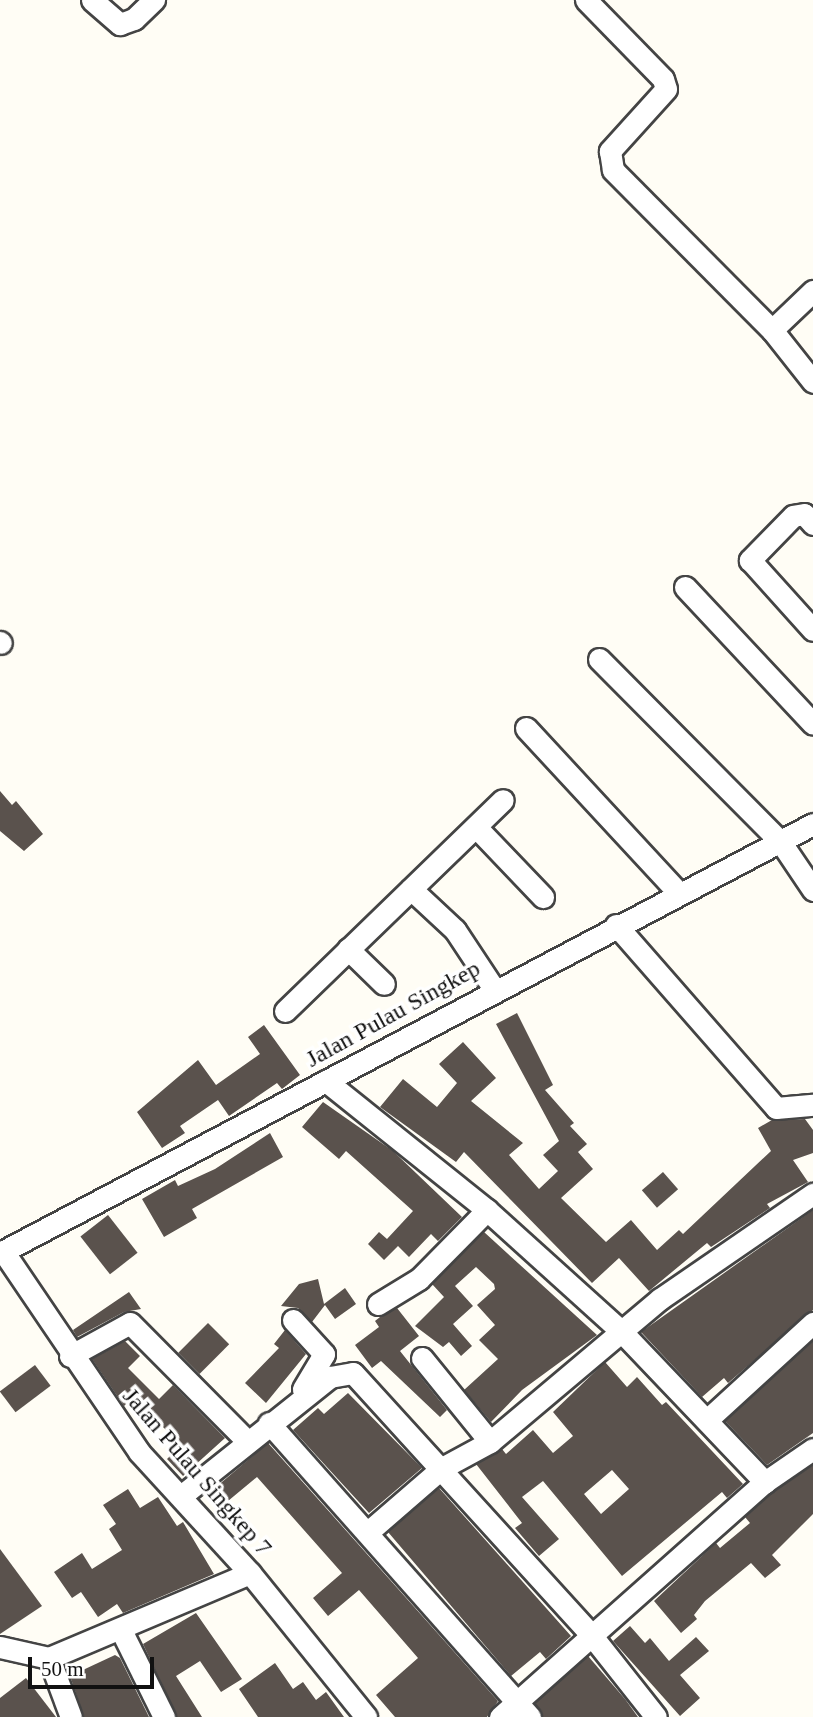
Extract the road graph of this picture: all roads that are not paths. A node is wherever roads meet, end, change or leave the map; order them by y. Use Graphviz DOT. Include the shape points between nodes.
graph roads {
  1 [pos="92,0"];
  2 [pos="154,0"];
  3 [pos="586,0"];
  4 [pos="813,291"];
  5 [pos="772,330"];
  6 [pos="813,382"];
  7 [pos="813,524"];
  8 [pos="685,587"];
  9 [pos="813,630"];
  10 [pos="599,659"];
  11 [pos="813,724"];
  12 [pos="526,728"];
  13 [pos="503,800"];
  14 [pos="813,824"];
  15 [pos="476,827"];
  16 [pos="780,841"];
  17 [pos="411,889"];
  18 [pos="813,890"];
  19 [pos="679,893"];
  20 [pos="543,897"];
  21 [pos="615,925"];
  22 [pos="348,950"];
  23 [pos="384,984"];
  24 [pos="494,989"];
  25 [pos="285,1011"];
  26 [pos="326,1081"];
  27 [pos="812,1109"];
  28 [pos="813,1194"];
  29 [pos="486,1210"];
  30 [pos="1,1252"];
  31 [pos="379,1304"];
  32 [pos="293,1320"];
  33 [pos="813,1323"];
  34 [pos="621,1331"];
  35 [pos="70,1356"];
  36 [pos="422,1358"];
  37 [pos="287,1410"];
  38 [pos="707,1420"];
  39 [pos="269,1423"];
  40 [pos="247,1441"];
  41 [pos="490,1442"];
  42 [pos="813,1449"];
  43 [pos="442,1468"];
  44 [pos="765,1482"];
  45 [pos="181,1496"];
  46 [pos="368,1532"];
  47 [pos="250,1573"];
  48 [pos="122,1632"];
  49 [pos="592,1636"];
  50 [pos="0,1647"];
  51 [pos="49,1658"];
  52 [pos="524,1709"];
  53 [pos="71,1717"];
  54 [pos="164,1717"];
  55 [pos="366,1717"];
  56 [pos="500,1717"];
  57 [pos="656,1717"];
  1 -- 2 [label="street" via="120,24 134,19"];
  3 -- 5 [label="street" via="663,79 666,89 610,151 613,170"];
  4 -- 5 [label="street"];
  5 -- 6 [label="street"];
  7 -- 9 [label="street" via="804,514 793,516 750,560"];
  8 -- 11 [label="street"];
  10 -- 16 [label="street"];
  12 -- 19 [label="street"];
  13 -- 15 [label="street"];
  14 -- 16 [label="street, Jalan Pulau Singkep"];
  15 -- 17 [label="street"];
  15 -- 20 [label="street"];
  16 -- 18 [label="street"];
  16 -- 19 [label="street, Jalan Pulau Singkep"];
  17 -- 22 [label="street"];
  17 -- 24 [label="street" via="461,937"];
  19 -- 21 [label="street, Jalan Pulau Singkep"];
  21 -- 24 [label="street, Jalan Pulau Singkep"];
  21 -- 27 [label="street" via="776,1108"];
  22 -- 23 [label="street"];
  22 -- 25 [label="street"];
  24 -- 26 [label="street, Jalan Pulau Singkep"];
  26 -- 29 [label="street"];
  26 -- 30 [label="street, Jalan Pulau Singkep"];
  28 -- 34 [label="street"];
  29 -- 31 [label="street" via="419,1279"];
  29 -- 34 [label="street"];
  30 -- 35 [label="street, Jalan Pulau Singkep 7"];
  32 -- 37 [label="street" via="318,1344 324,1361"];
  33 -- 38 [label="street"];
  34 -- 38 [label="street"];
  34 -- 41 [label="street"];
  35 -- 40 [label="street" via="130,1323"];
  35 -- 45 [label="street, Jalan Pulau Singkep 7" via="139,1452"];
  36 -- 41 [label="street"];
  37 -- 39 [label="street"];
  37 -- 43 [label="street" via="330,1377 353,1373"];
  38 -- 44 [label="street"];
  39 -- 40 [label="street"];
  39 -- 46 [label="street"];
  40 -- 45 [label="street"];
  41 -- 43 [label="street"];
  42 -- 44 [label="street"];
  43 -- 46 [label="street"];
  43 -- 49 [label="street"];
  44 -- 49 [label="street"];
  45 -- 47 [label="street, Jalan Pulau Singkep 7"];
  46 -- 52 [label="street"];
  47 -- 48 [label="street"];
  47 -- 55 [label="street, Jalan Pulau Singkep 7"];
  48 -- 51 [label="street"];
  48 -- 54 [label="street"];
  49 -- 52 [label="street"];
  49 -- 57 [label="street"];
  50 -- 51 [label="street"];
  51 -- 53 [label="street"];
  52 -- 56 [label="street"];
}
